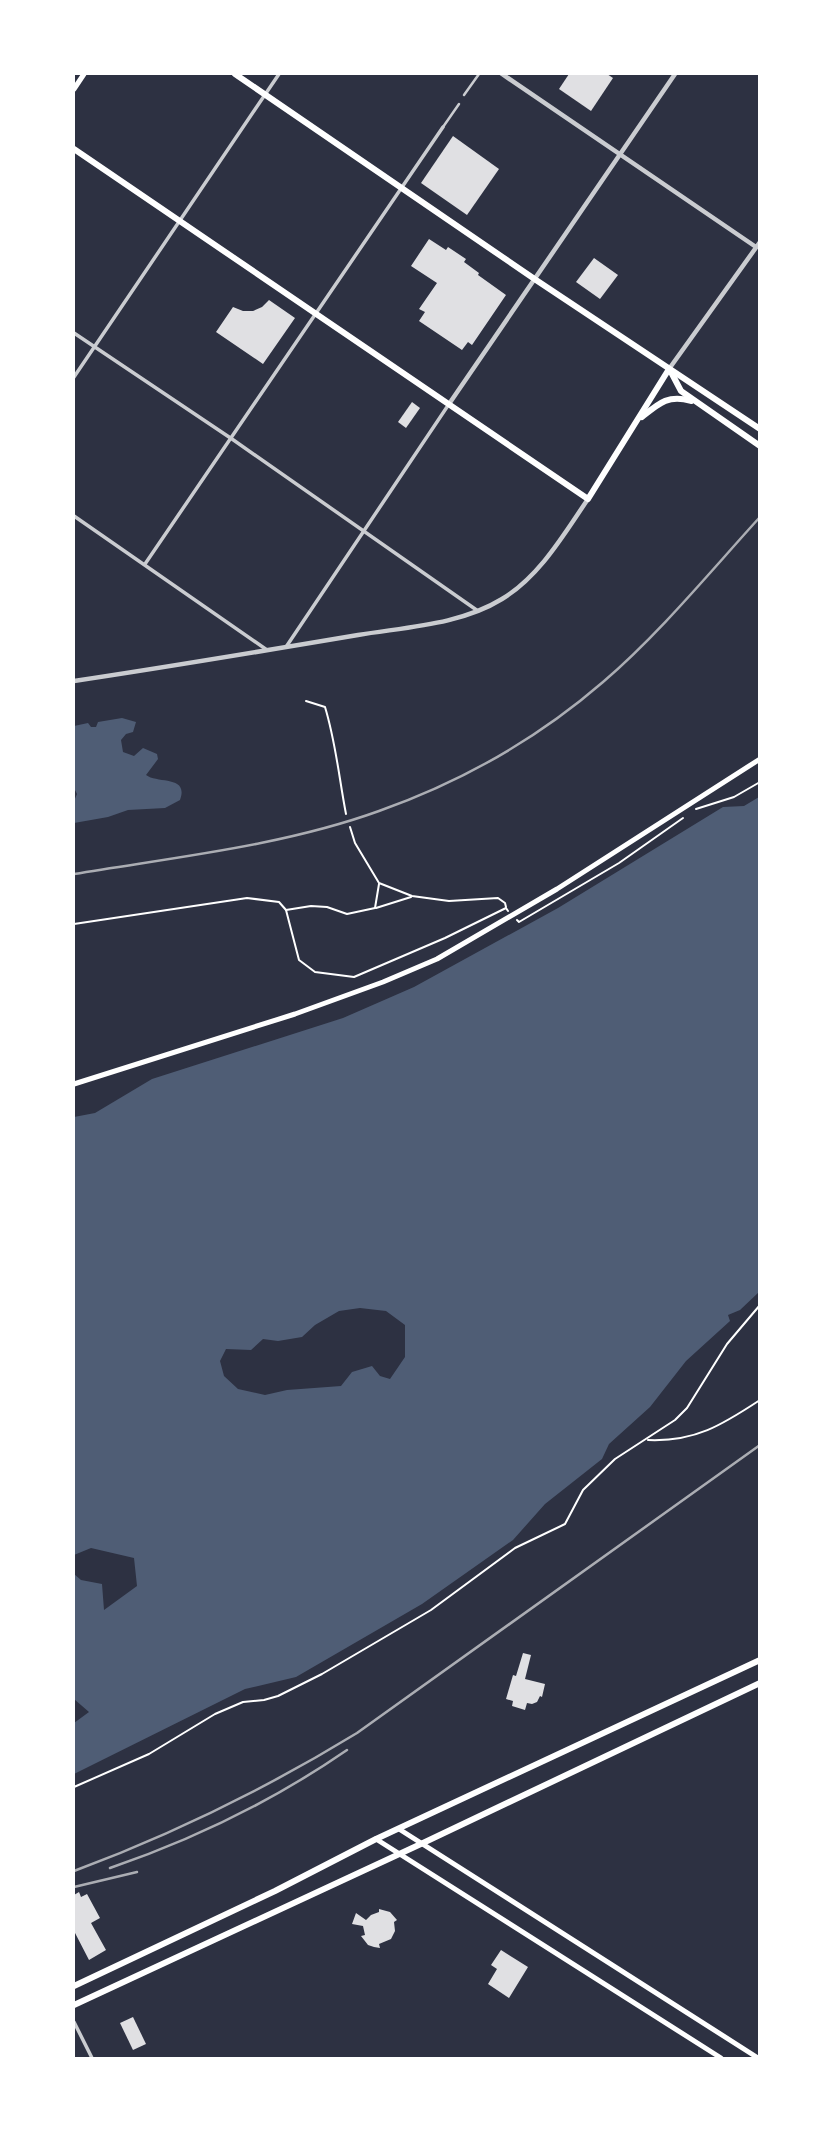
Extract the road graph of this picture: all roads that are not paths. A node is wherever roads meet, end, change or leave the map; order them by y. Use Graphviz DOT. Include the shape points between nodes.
graph roads {
  1 [pos="84,74"];
  2 [pos="235,74"];
  3 [pos="279,74"];
  4 [pos="479,74"];
  5 [pos="502,74"];
  6 [pos="675,74"];
  7 [pos="74,89"];
  8 [pos="265,94"];
  9 [pos="464,95"];
  10 [pos="459,104"];
  11 [pos="443,127"];
  12 [pos="74,149"];
  13 [pos="619,154"];
  14 [pos="401,188"];
  15 [pos="181,221"];
  16 [pos="758,244"];
  17 [pos="536,280"];
  18 [pos="316,315"];
  19 [pos="74,333"];
  20 [pos="94,347"];
  21 [pos="669,369"];
  22 [pos="74,377"];
  23 [pos="449,404"];
  24 [pos="699,404"];
  25 [pos="637,422"];
  26 [pos="760,429"];
  27 [pos="232,439"];
  28 [pos="760,446"];
  29 [pos="588,499"];
  30 [pos="74,516"];
  31 [pos="364,530"];
  32 [pos="145,564"];
  33 [pos="478,611"];
  34 [pos="286,647"];
  35 [pos="268,651"];
  36 [pos="74,681"];
  37 [pos="760,759"];
  38 [pos="74,1084"];
  39 [pos="760,1660"];
  40 [pos="760,1683"];
  41 [pos="399,1829"];
  42 [pos="376,1839"];
  43 [pos="423,1843"];
  44 [pos="398,1855"];
  45 [pos="74,1986"];
  46 [pos="74,2005"];
  47 [pos="74,2022"];
  48 [pos="92,2059"];
  49 [pos="720,2059"];
  50 [pos="758,2059"];
  1 -- 7 [label="main road"];
  2 -- 8 [label="main road"];
  3 -- 8 [label="street"];
  4 -- 9 [label="street"];
  5 -- 13 [label="street"];
  6 -- 13 [label="street"];
  8 -- 14 [label="main road"];
  8 -- 15 [label="street"];
  10 -- 11 [label="street"];
  11 -- 14 [label="street"];
  12 -- 15 [label="main road"];
  13 -- 16 [label="street"];
  13 -- 17 [label="street"];
  14 -- 17 [label="main road"];
  14 -- 18 [label="street"];
  15 -- 18 [label="main road"];
  15 -- 20 [label="street"];
  16 -- 21 [label="street"];
  17 -- 21 [label="main road"];
  17 -- 23 [label="street"];
  18 -- 23 [label="main road"];
  18 -- 27 [label="street"];
  19 -- 20 [label="street"];
  20 -- 22 [label="street"];
  20 -- 27 [label="street"];
  21 -- 24 [label="main road" via="681,391"];
  21 -- 25 [label="main road"];
  21 -- 26 [label="main road"];
  23 -- 29 [label="main road"];
  23 -- 31 [label="street"];
  24 -- 25 [label="main road" via="670,398"];
  24 -- 28 [label="main road"];
  25 -- 29 [label="main road"];
  27 -- 31 [label="street"];
  27 -- 32 [label="street"];
  29 -- 33 [label="street" via="546,559 503,599"];
  30 -- 32 [label="street"];
  31 -- 33 [label="street"];
  31 -- 34 [label="street"];
  32 -- 35 [label="street"];
  33 -- 34 [label="street"];
  34 -- 35 [label="street"];
  35 -- 36 [label="street"];
  37 -- 38 [label="main road" via="437,959 295,1014"];
  39 -- 41 [label="main road"];
  40 -- 43 [label="main road"];
  41 -- 42 [label="main road"];
  41 -- 43 [label="main road"];
  42 -- 44 [label="main road"];
  42 -- 45 [label="main road"];
  43 -- 44 [label="main road"];
  43 -- 50 [label="main road"];
  44 -- 46 [label="main road"];
  44 -- 49 [label="main road"];
  47 -- 48 [label="street"];
}
